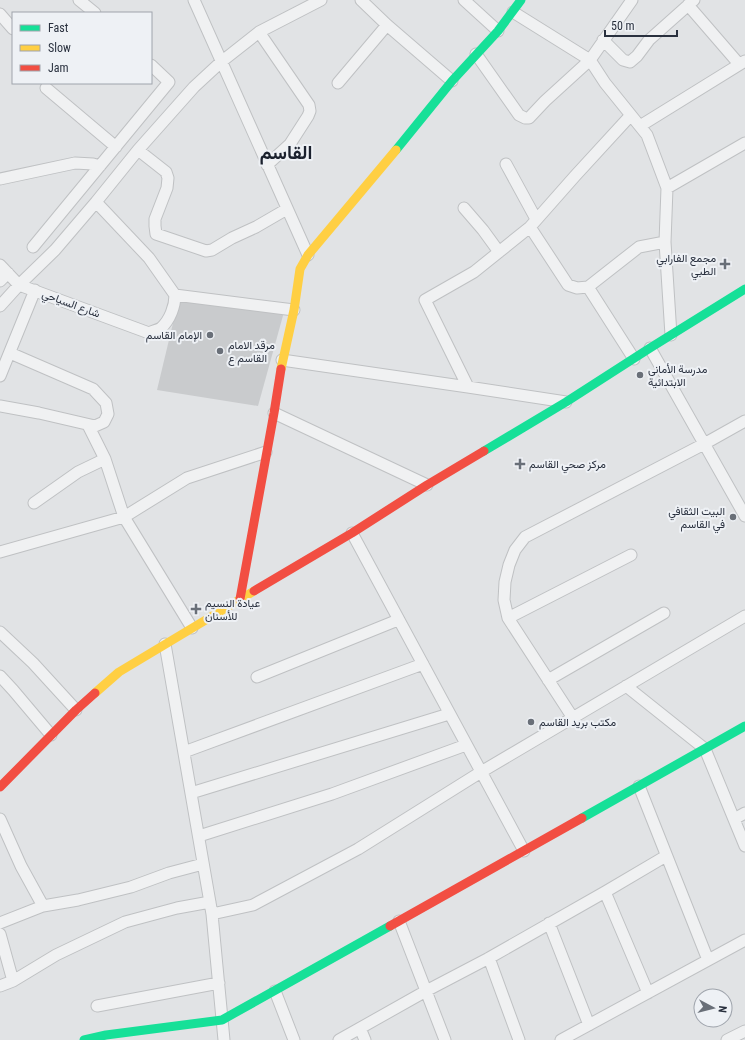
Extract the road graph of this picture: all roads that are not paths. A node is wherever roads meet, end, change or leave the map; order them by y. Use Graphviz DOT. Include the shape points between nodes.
graph roads {
  1 [pos="78,0"];
  2 [pos="194,0"];
  3 [pos="321,0"];
  4 [pos="361,0"];
  5 [pos="464,0"];
  6 [pos="521,0"];
  7 [pos="632,0"];
  8 [pos="691,3"];
  9 [pos="94,12"];
  10 [pos="513,12"];
  11 [pos="0,14"];
  12 [pos="388,25"];
  13 [pos="12,28"];
  14 [pos="498,31"];
  15 [pos="259,32"];
  16 [pos="603,40"];
  17 [pos="476,54"];
  18 [pos="590,60"];
  19 [pos="221,62"];
  20 [pos="742,63"];
  21 [pos="152,66"];
  22 [pos="452,81"];
  23 [pos="338,83"];
  24 [pos="46,88"];
  25 [pos="631,115"];
  26 [pos="640,126"];
  27 [pos="745,143"];
  28 [pos="116,147"];
  29 [pos="138,150"];
  30 [pos="506,164"];
  31 [pos="267,165"];
  32 [pos="100,166"];
  33 [pos="0,179"];
  34 [pos="667,188"];
  35 [pos="96,202"];
  36 [pos="464,208"];
  37 [pos="287,209"];
  38 [pos="533,223"];
  39 [pos="665,242"];
  40 [pos="33,247"];
  41 [pos="499,252"];
  42 [pos="308,255"];
  43 [pos="2,273"];
  44 [pos="19,285"];
  45 [pos="588,286"];
  46 [pos="745,289"];
  47 [pos="35,290"];
  48 [pos="175,295"];
  49 [pos="0,306"];
  50 [pos="294,310"];
  51 [pos="671,335"];
  52 [pos="650,348"];
  53 [pos="10,353"];
  54 [pos="634,359"];
  55 [pos="282,360"];
  56 [pos="0,376"];
  57 [pos="468,387"];
  58 [pos="566,402"];
  59 [pos="0,406"];
  60 [pos="274,413"];
  61 [pos="745,421"];
  62 [pos="88,425"];
  63 [pos="704,444"];
  64 [pos="266,452"];
  65 [pos="105,459"];
  66 [pos="427,485"];
  67 [pos="34,502"];
  68 [pos="745,516"];
  69 [pos="124,517"];
  70 [pos="352,533"];
  71 [pos="0,552"];
  72 [pos="631,555"];
  73 [pos="240,599"];
  74 [pos="664,613"];
  75 [pos="745,616"];
  76 [pos="508,618"];
  77 [pos="398,620"];
  78 [pos="192,628"];
  79 [pos="0,632"];
  80 [pos="165,644"];
  81 [pos="423,664"];
  82 [pos="0,676"];
  83 [pos="257,677"];
  84 [pos="548,680"];
  85 [pos="626,686"];
  86 [pos="76,710"];
  87 [pos="449,714"];
  88 [pos="573,718"];
  89 [pos="745,726"];
  90 [pos="51,735"];
  91 [pos="466,745"];
  92 [pos="705,749"];
  93 [pos="184,752"];
  94 [pos="481,772"];
  95 [pos="639,786"];
  96 [pos="0,787"];
  97 [pos="191,793"];
  98 [pos="745,813"];
  99 [pos="0,819"];
  100 [pos="734,819"];
  101 [pos="199,836"];
  102 [pos="745,846"];
  103 [pos="524,851"];
  104 [pos="666,856"];
  105 [pos="203,864"];
  106 [pos="605,892"];
  107 [pos="210,902"];
  108 [pos="43,906"];
  109 [pos="212,914"];
  110 [pos="399,921"];
  111 [pos="0,923"];
  112 [pos="549,923"];
  113 [pos="0,934"];
  114 [pos="745,940"];
  115 [pos="489,958"];
  116 [pos="708,960"];
  117 [pos="14,981"];
  118 [pos="219,983"];
  119 [pos="0,986"];
  120 [pos="275,991"];
  121 [pos="426,992"];
  122 [pos="648,993"];
  123 [pos="98,1006"];
  124 [pos="222,1020"];
  125 [pos="589,1025"];
  126 [pos="360,1028"];
  127 [pos="745,1031"];
  128 [pos="84,1040"];
  129 [pos="224,1040"];
  130 [pos="294,1040"];
  131 [pos="339,1040"];
  132 [pos="365,1040"];
  133 [pos="445,1040"];
  134 [pos="519,1040"];
  135 [pos="561,1040"];
  136 [pos="727,1040"];
  1 -- 9 [label="street"];
  2 -- 19 [label="street"];
  3 -- 15 [label="street"];
  4 -- 12 [label="street"];
  5 -- 14 [label="street"];
  6 -- 10 [label="street"];
  7 -- 16 [label="street"];
  8 -- 16 [label="street" via="649,40 630,62 623,60"];
  8 -- 20 [label="street"];
  10 -- 14 [label="street"];
  10 -- 18 [label="street"];
  11 -- 13 [label="street"];
  12 -- 22 [label="street"];
  12 -- 23 [label="street"];
  14 -- 17 [label="street"];
  15 -- 19 [label="street"];
  15 -- 31 [label="street" via="309,105 310,111 290,144"];
  16 -- 18 [label="street"];
  17 -- 18 [label="street" via="519,116 525,118 529,118"];
  17 -- 22 [label="street"];
  18 -- 25 [label="street"];
  19 -- 29 [label="street" via="194,87"];
  19 -- 31 [label="street"];
  20 -- 26 [label="street"];
  21 -- 28 [label="street" via="169,82"];
  22 -- 42 [label="street"];
  24 -- 28 [label="street"];
  25 -- 26 [label="street"];
  25 -- 38 [label="street"];
  26 -- 34 [label="street" via="647,134"];
  27 -- 34 [label="street"];
  28 -- 32 [label="street"];
  29 -- 35 [label="street"];
  29 -- 37 [label="street" via="166,172 168,178 167,188 155,219 156,234 206,251 212,250"];
  30 -- 38 [label="street"];
  31 -- 37 [label="street"];
  32 -- 33 [label="street" via="75,163"];
  32 -- 40 [label="street"];
  34 -- 39 [label="street"];
  35 -- 44 [label="street" via="55,250"];
  35 -- 48 [label="street" via="150,258"];
  36 -- 41 [label="street"];
  37 -- 42 [label="street"];
  38 -- 41 [label="street"];
  38 -- 45 [label="street" via="568,285 577,288"];
  39 -- 45 [label="street" via="639,247"];
  39 -- 51 [label="street"];
  41 -- 57 [label="street" via="474,272 425,300"];
  42 -- 50 [label="street" via="300,269"];
  43 -- 44 [label="street"];
  44 -- 47 [label="street, شارع السياحي"];
  44 -- 49 [label="street"];
  45 -- 54 [label="street"];
  46 -- 51 [label="street"];
  47 -- 48 [label="street, شارع السياحي" via="149,333 161,328 170,315"];
  47 -- 53 [label="street"];
  48 -- 50 [label="street"];
  50 -- 55 [label="street"];
  51 -- 52 [label="street"];
  52 -- 54 [label="street"];
  52 -- 63 [label="street"];
  53 -- 56 [label="street"];
  53 -- 62 [label="street" via="93,389 106,403 108,414 104,422 96,426"];
  54 -- 58 [label="street"];
  55 -- 57 [label="street"];
  55 -- 60 [label="street"];
  57 -- 58 [label="street"];
  58 -- 66 [label="street"];
  59 -- 62 [label="street"];
  60 -- 64 [label="street"];
  60 -- 66 [label="street"];
  61 -- 63 [label="street"];
  62 -- 65 [label="street"];
  63 -- 68 [label="street"];
  63 -- 76 [label="street" via="525,537 515,550 505,582 504,600"];
  64 -- 69 [label="street" via="187,478"];
  64 -- 73 [label="street"];
  65 -- 67 [label="street" via="78,472"];
  65 -- 69 [label="street"];
  66 -- 70 [label="street"];
  69 -- 71 [label="street"];
  69 -- 78 [label="street"];
  70 -- 73 [label="street"];
  70 -- 77 [label="street"];
  72 -- 76 [label="street"];
  73 -- 78 [label="street"];
  74 -- 84 [label="street"];
  75 -- 85 [label="street"];
  76 -- 84 [label="street"];
  77 -- 81 [label="street"];
  77 -- 83 [label="street"];
  78 -- 80 [label="street"];
  79 -- 86 [label="street" via="33,663"];
  80 -- 86 [label="street" via="119,672"];
  80 -- 93 [label="street"];
  81 -- 87 [label="street"];
  81 -- 93 [label="street"];
  82 -- 90 [label="street"];
  84 -- 88 [label="street"];
  85 -- 88 [label="street"];
  85 -- 92 [label="street"];
  86 -- 90 [label="street"];
  87 -- 91 [label="street"];
  87 -- 97 [label="street"];
  88 -- 94 [label="street"];
  89 -- 92 [label="street"];
  90 -- 96 [label="street"];
  91 -- 94 [label="street"];
  91 -- 101 [label="street" via="332,794"];
  92 -- 95 [label="street"];
  92 -- 100 [label="street"];
  93 -- 97 [label="street"];
  94 -- 103 [label="street"];
  94 -- 109 [label="street" via="358,849 253,905"];
  95 -- 103 [label="street"];
  95 -- 104 [label="street"];
  97 -- 101 [label="street"];
  98 -- 100 [label="street"];
  99 -- 108 [label="street"];
  100 -- 102 [label="street"];
  101 -- 105 [label="street"];
  103 -- 110 [label="street"];
  104 -- 106 [label="street"];
  104 -- 116 [label="street"];
  105 -- 107 [label="street"];
  105 -- 108 [label="street" via="131,887"];
  106 -- 112 [label="street"];
  106 -- 122 [label="street"];
  107 -- 109 [label="street"];
  107 -- 117 [label="street" via="125,922 56,955"];
  108 -- 111 [label="street"];
  109 -- 118 [label="street"];
  110 -- 120 [label="street"];
  110 -- 121 [label="street"];
  112 -- 115 [label="street"];
  112 -- 125 [label="street"];
  113 -- 117 [label="street"];
  114 -- 116 [label="street"];
  115 -- 121 [label="street"];
  115 -- 134 [label="street"];
  116 -- 122 [label="street"];
  117 -- 119 [label="street"];
  118 -- 123 [label="street"];
  118 -- 124 [label="street"];
  120 -- 124 [label="street"];
  120 -- 130 [label="street"];
  121 -- 126 [label="street"];
  121 -- 133 [label="street"];
  122 -- 125 [label="street"];
  124 -- 128 [label="street" via="106,1034"];
  124 -- 129 [label="street"];
  125 -- 135 [label="street"];
  126 -- 131 [label="street"];
  126 -- 132 [label="street"];
  127 -- 136 [label="street"];
}
